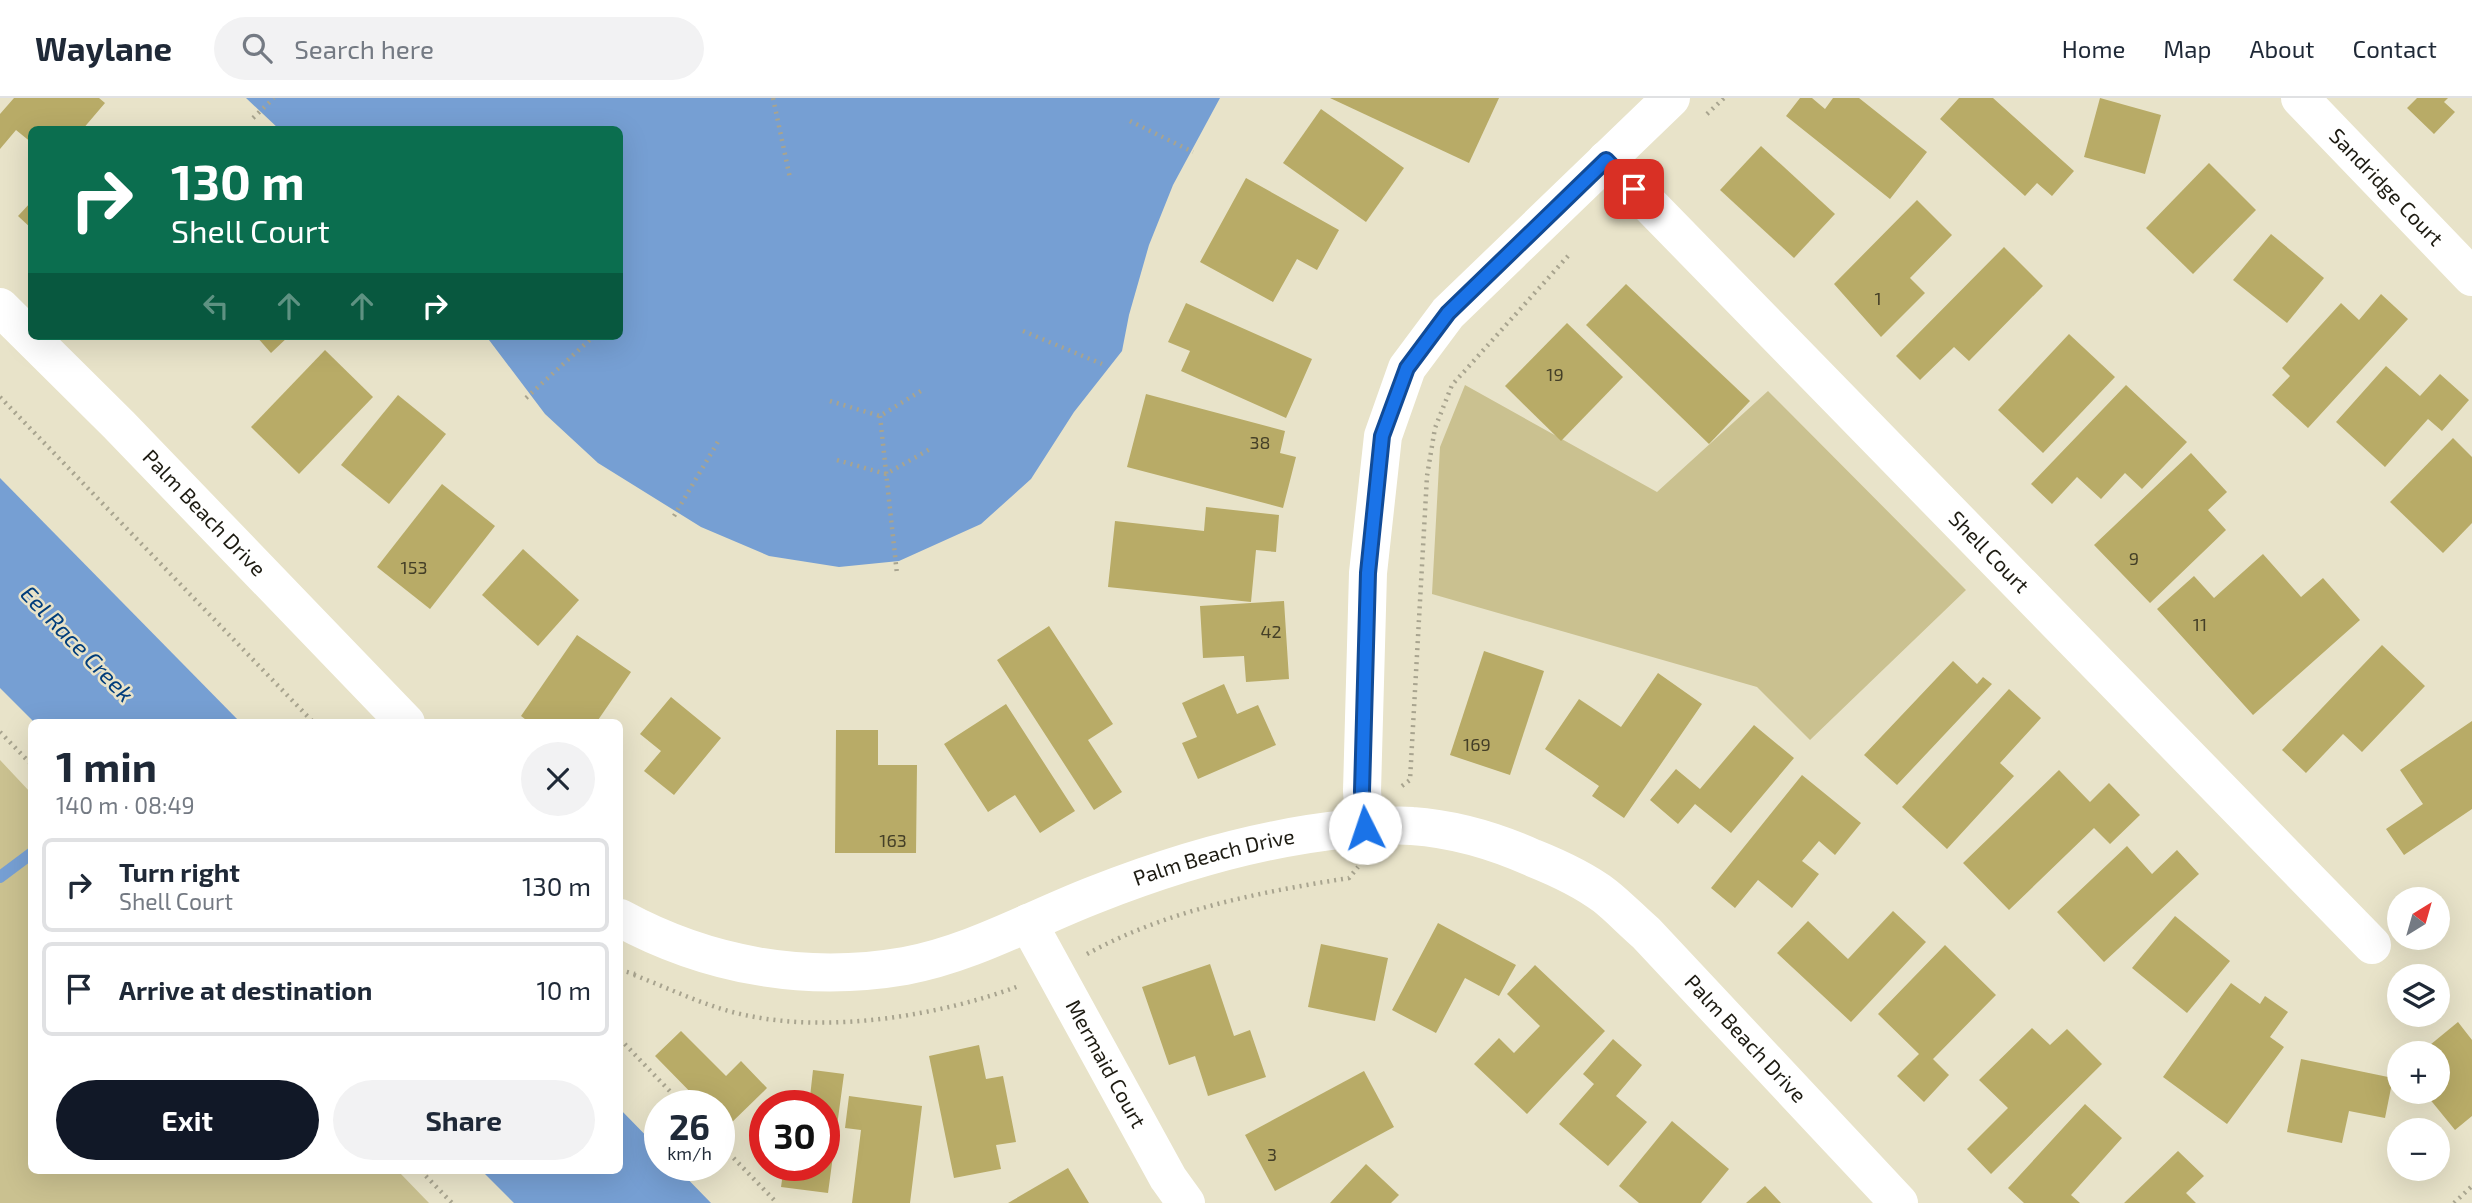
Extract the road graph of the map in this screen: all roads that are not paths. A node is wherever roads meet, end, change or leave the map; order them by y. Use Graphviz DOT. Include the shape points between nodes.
graph roads {
  1 [pos="1671,98"];
  2 [pos="2300,98"];
  3 [pos="1606,160"];
  4 [pos="2472,277"];
  5 [pos="0,307"];
  6 [pos="28,335"];
  7 [pos="33,340"];
  8 [pos="402,719"];
  9 [pos="1365,828"];
  10 [pos="623,919"];
  11 [pos="1028,923"];
  12 [pos="2372,945"];
  13 [pos="1186,1203"];
  14 [pos="1899,1203"];
  1 -- 3 [label="street"];
  2 -- 4 [label="street, Sandridge Court"];
  3 -- 9 [label="street" via="1448,313 1407,368 1382,436 1368,573"];
  3 -- 12 [label="street, Shell Court"];
  5 -- 6 [label="street, Palm Beach Drive"];
  7 -- 8 [label="street, Palm Beach Drive"];
  9 -- 11 [label="street, Palm Beach Drive" via="1312,833 1209,855"];
  9 -- 14 [label="street, Palm Beach Drive" via="1410,825 1457,832 1510,848 1604,895 1655,943"];
  10 -- 11 [label="street, Palm Beach Drive" via="699,951 816,975 908,965 960,951"];
  11 -- 13 [label="street, Mermaid Court"];
}
